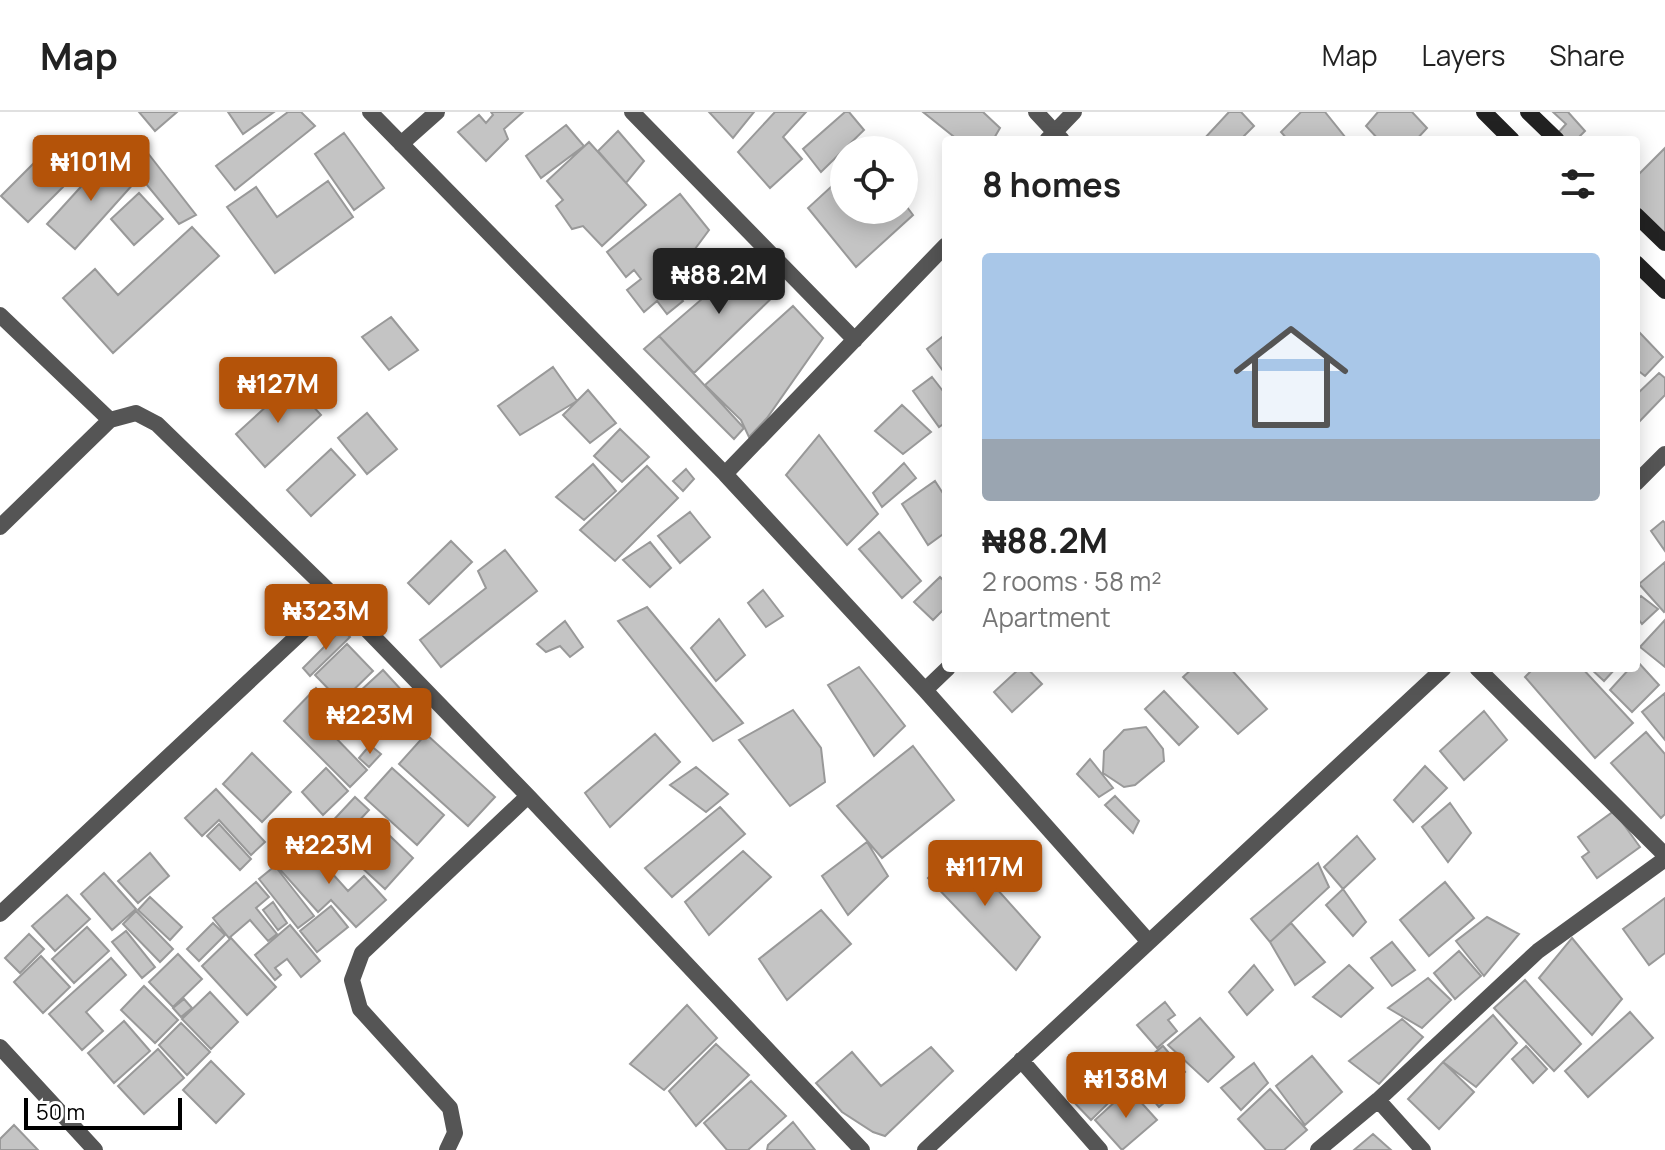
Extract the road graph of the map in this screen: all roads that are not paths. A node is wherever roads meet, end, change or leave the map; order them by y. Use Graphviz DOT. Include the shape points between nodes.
graph roads {
  1 [pos="370,112"];
  2 [pos="437,112"];
  3 [pos="632,112"];
  4 [pos="1036,112"];
  5 [pos="1074,112"];
  6 [pos="1484,112"];
  7 [pos="1528,112"];
  8 [pos="1053,136"];
  9 [pos="1055,136"];
  10 [pos="1508,136"];
  11 [pos="1553,136"];
  12 [pos="401,144"];
  13 [pos="1640,219"];
  14 [pos="1665,243"];
  15 [pos="942,249"];
  16 [pos="1640,267"];
  17 [pos="1665,291"];
  18 [pos="0,315"];
  19 [pos="855,340"];
  20 [pos="110,420"];
  21 [pos="1665,454"];
  22 [pos="725,474"];
  23 [pos="1640,479"];
  24 [pos="0,527"];
  25 [pos="337,599"];
  26 [pos="944,672"];
  27 [pos="1440,672"];
  28 [pos="1481,672"];
  29 [pos="925,690"];
  30 [pos="528,796"];
  31 [pos="1665,857"];
  32 [pos="0,914"];
  33 [pos="1149,942"];
  34 [pos="0,1047"];
  35 [pos="1021,1060"];
  36 [pos="1378,1100"];
  37 [pos="95,1150"];
  38 [pos="447,1150"];
  39 [pos="862,1150"];
  40 [pos="925,1150"];
  41 [pos="1100,1150"];
  42 [pos="1318,1150"];
  43 [pos="1423,1150"];
  1 -- 12 [label="street"];
  2 -- 12 [label="street"];
  3 -- 19 [label="street"];
  4 -- 8 [label="street"];
  5 -- 9 [label="street"];
  6 -- 10 [label="main road"];
  7 -- 11 [label="main road"];
  12 -- 22 [label="street"];
  13 -- 14 [label="main road"];
  15 -- 19 [label="street"];
  16 -- 17 [label="main road"];
  18 -- 20 [label="street"];
  19 -- 22 [label="street"];
  20 -- 24 [label="street"];
  20 -- 25 [label="street" via="136,413 157,424"];
  21 -- 23 [label="street"];
  22 -- 29 [label="street"];
  25 -- 30 [label="street"];
  25 -- 32 [label="street"];
  26 -- 29 [label="street"];
  27 -- 33 [label="street"];
  28 -- 31 [label="street"];
  29 -- 33 [label="street"];
  30 -- 38 [label="street" via="362,953 352,980 360,1009 450,1108 455,1133"];
  30 -- 39 [label="street"];
  31 -- 36 [label="street" via="1538,951"];
  33 -- 35 [label="street"];
  34 -- 37 [label="street"];
  35 -- 40 [label="street"];
  35 -- 41 [label="street"];
  36 -- 42 [label="street"];
  36 -- 43 [label="street"];
}
